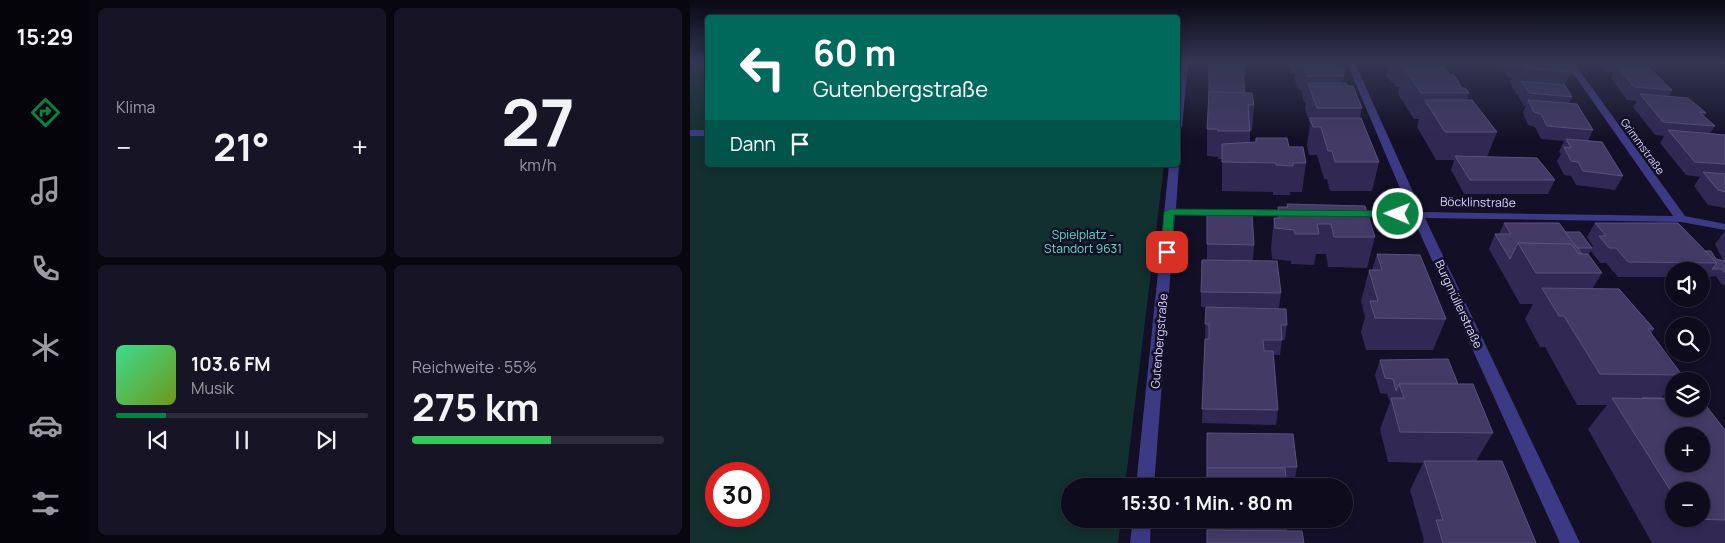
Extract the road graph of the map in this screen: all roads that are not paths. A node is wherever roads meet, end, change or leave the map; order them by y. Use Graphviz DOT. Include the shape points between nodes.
graph roads {
  1 [pos="1182,88"];
  2 [pos="1362,88"];
  3 [pos="1588,88"];
  4 [pos="1180,106"];
  5 [pos="690,133"];
  6 [pos="705,134"];
  7 [pos="1174,167"];
  8 [pos="1170,212"];
  9 [pos="1308,213"];
  10 [pos="1338,214"];
  11 [pos="1417,214"];
  12 [pos="1681,218"];
  13 [pos="1725,227"];
  14 [pos="1146,478"];
  15 [pos="1141,528"];
  16 [pos="1140,543"];
  17 [pos="1570,543"];
  1 -- 4 [label="street"];
  2 -- 11 [label="street, Burgmüllerstraße"];
  3 -- 12 [label="street, Grimmstraße"];
  5 -- 6 [label="street"];
  7 -- 8 [label="street, Gutenbergstraße"];
  8 -- 9 [label="street"];
  8 -- 14 [label="street, Gutenbergstraße"];
  10 -- 11 [label="street, Böcklinstraße"];
  11 -- 12 [label="street, Böcklinstraße"];
  11 -- 17 [label="street, Burgmüllerstraße"];
  12 -- 13 [label="street, Böcklinstraße"];
  15 -- 16 [label="street"];
}
